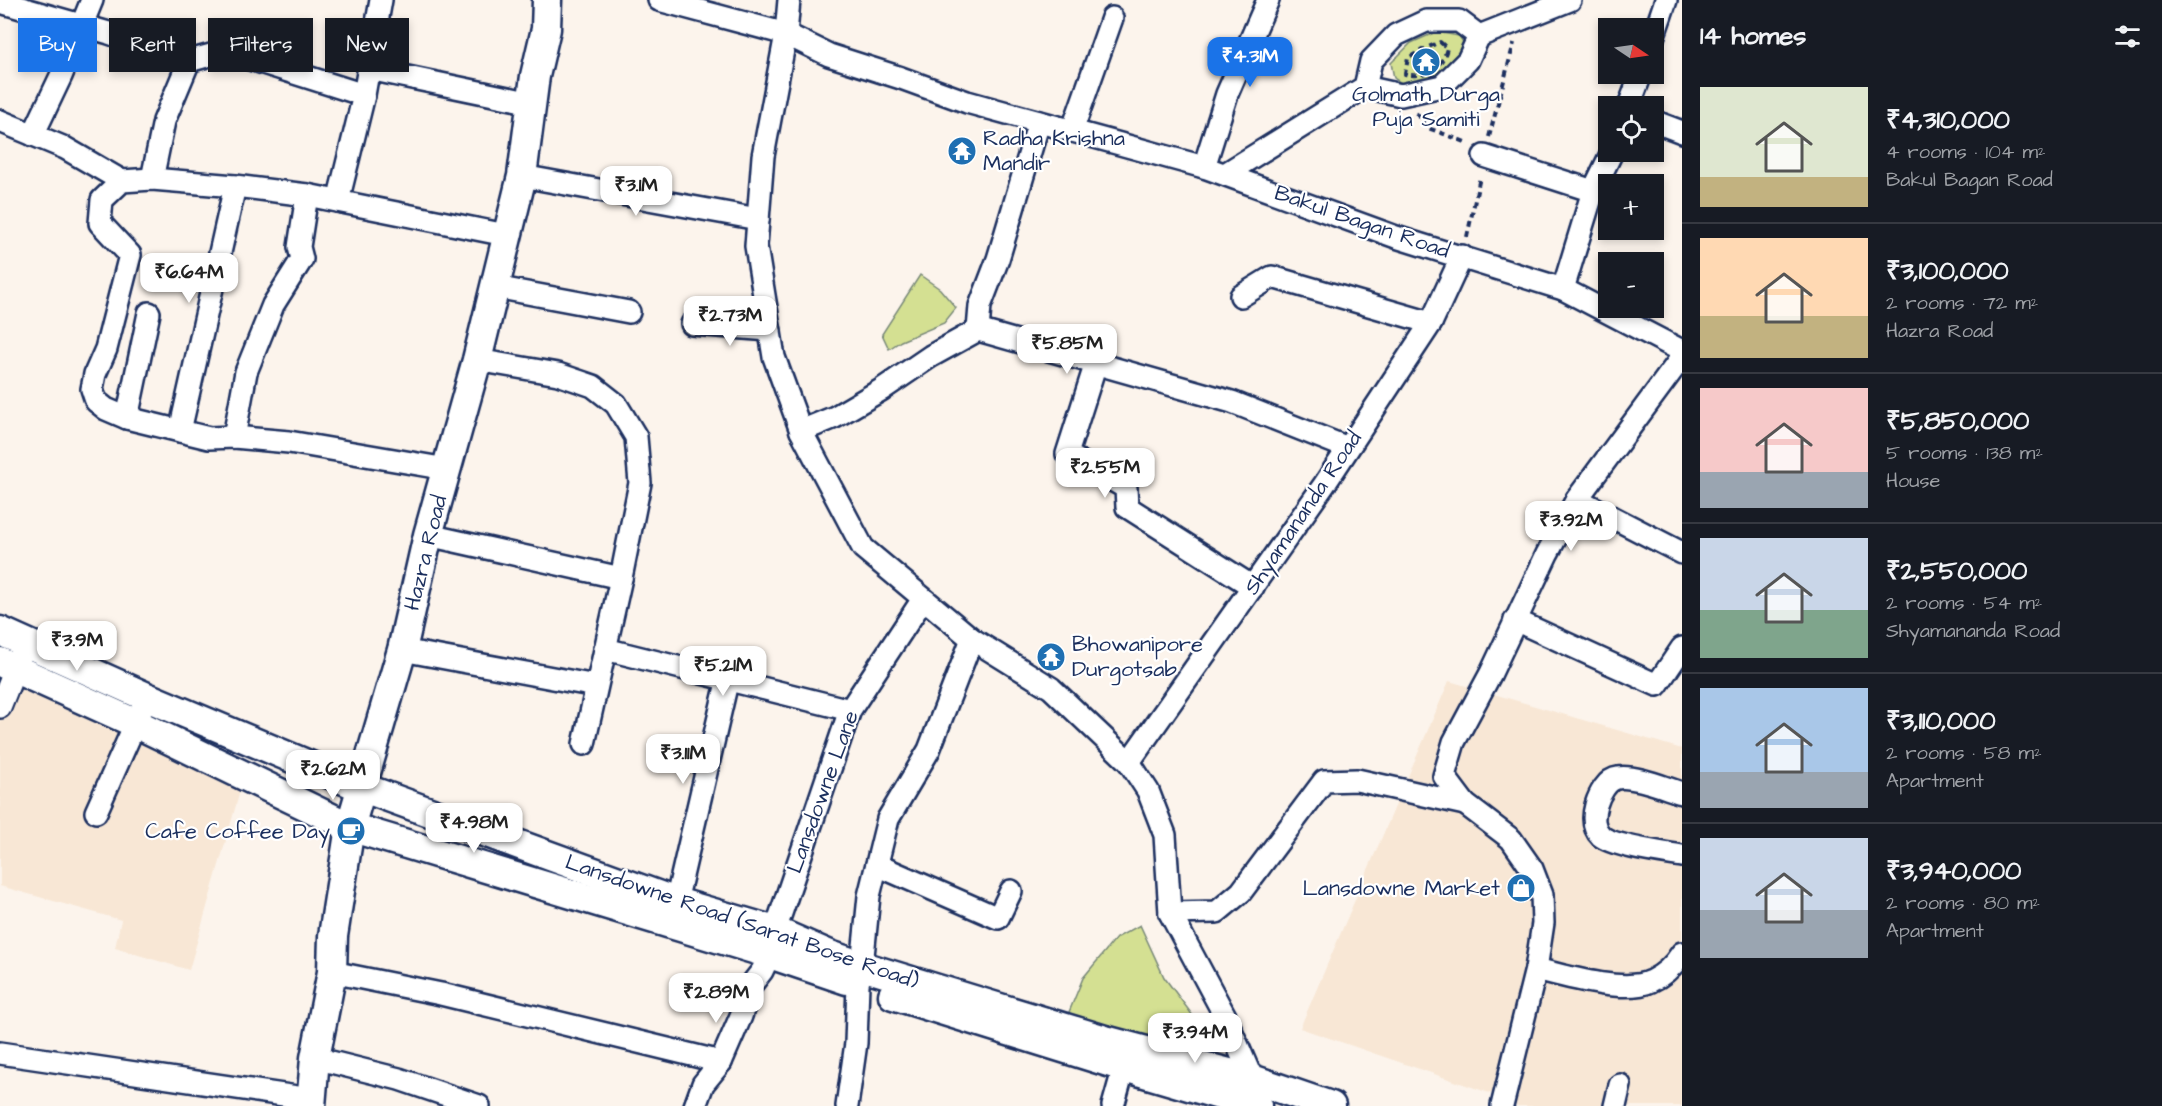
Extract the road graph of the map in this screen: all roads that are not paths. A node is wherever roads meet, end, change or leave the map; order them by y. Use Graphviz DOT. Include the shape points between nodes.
graph roads {
  1 [pos="92,0"];
  2 [pos="381,0"];
  3 [pos="547,0"];
  4 [pos="659,0"];
  5 [pos="789,0"];
  6 [pos="1268,0"];
  7 [pos="1570,0"];
  8 [pos="1666,0"];
  9 [pos="0,2"];
  10 [pos="57,18"];
  11 [pos="85,18"];
  12 [pos="378,18"];
  13 [pos="1112,18"];
  14 [pos="1660,18"];
  15 [pos="786,34"];
  16 [pos="1479,36"];
  17 [pos="196,59"];
  18 [pos="63,72"];
  19 [pos="184,72"];
  20 [pos="368,72"];
  21 [pos="383,72"];
  22 [pos="1365,87"];
  23 [pos="364,95"];
  24 [pos="532,103"];
  25 [pos="0,121"];
  26 [pos="1039,122"];
  27 [pos="1664,125"];
  28 [pos="1072,131"];
  29 [pos="1682,132"];
  30 [pos="33,135"];
  31 [pos="1480,151"];
  32 [pos="1607,162"];
  33 [pos="1204,166"];
  34 [pos="1225,174"];
  35 [pos="522,177"];
  36 [pos="152,179"];
  37 [pos="122,181"];
  38 [pos="235,186"];
  39 [pos="1593,191"];
  40 [pos="306,195"];
  41 [pos="338,201"];
  42 [pos="758,219"];
  43 [pos="506,235"];
  44 [pos="1462,256"];
  45 [pos="495,287"];
  46 [pos="1563,289"];
  47 [pos="1241,296"];
  48 [pos="629,312"];
  49 [pos="149,313"];
  50 [pos="1431,323"];
  51 [pos="692,324"];
  52 [pos="770,330"];
  53 [pos="978,330"];
  54 [pos="1682,351"];
  55 [pos="1682,357"];
  56 [pos="477,360"];
  57 [pos="1096,363"];
  58 [pos="127,418"];
  59 [pos="180,431"];
  60 [pos="801,431"];
  61 [pos="234,436"];
  62 [pos="1348,448"];
  63 [pos="447,469"];
  64 [pos="1578,499"];
  65 [pos="428,535"];
  66 [pos="1682,553"];
  67 [pos="621,578"];
  68 [pos="1253,587"];
  69 [pos="923,599"];
  70 [pos="1515,620"];
  71 [pos="0,630"];
  72 [pos="972,639"];
  73 [pos="27,644"];
  74 [pos="1682,648"];
  75 [pos="605,649"];
  76 [pos="402,650"];
  77 [pos="7,665"];
  78 [pos="728,678"];
  79 [pos="596,686"];
  80 [pos="148,698"];
  81 [pos="0,707"];
  82 [pos="850,710"];
  83 [pos="135,723"];
  84 [pos="584,744"];
  85 [pos="1129,762"];
  86 [pos="362,787"];
  87 [pos="1682,793"];
  88 [pos="1464,804"];
  89 [pos="96,812"];
  90 [pos="350,827"];
  91 [pos="1682,856"];
  92 [pos="877,865"];
  93 [pos="1011,891"];
  94 [pos="676,902"];
  95 [pos="1170,913"];
  96 [pos="772,942"];
  97 [pos="1680,961"];
  98 [pos="1536,969"];
  99 [pos="332,972"];
  100 [pos="860,975"];
  101 [pos="0,1055"];
  102 [pos="315,1058"];
  103 [pos="720,1062"];
  104 [pos="1124,1067"];
  105 [pos="1620,1085"];
  106 [pos="1254,1099"];
  107 [pos="311,1102"];
  108 [pos="478,1106"];
  109 [pos="695,1106"];
  110 [pos="847,1106"];
  111 [pos="1113,1106"];
  112 [pos="1330,1106"];
  113 [pos="1502,1106"];
  114 [pos="1615,1106"];
  1 -- 11 [label="street"];
  2 -- 12 [label="street"];
  3 -- 24 [label="main road, Hazra Road" via="546,29"];
  4 -- 15 [label="street, Bakul Bagan Road"];
  5 -- 15 [label="street"];
  6 -- 33 [label="street" via="1227,94"];
  7 -- 16 [label="street"];
  8 -- 14 [label="street"];
  9 -- 10 [label="street"];
  13 -- 28 [label="street"];
  15 -- 26 [label="street, Bakul Bagan Road" via="829,55"];
  15 -- 42 [label="street" via="763,156"];
  16 -- 22 [label="street" via="1468,60 1442,86 1401,95"];
  16 -- 22 [label="street" via="1459,21 1425,21 1396,35 1371,61"];
  17 -- 23 [label="street" via="225,51"];
  18 -- 30 [label="street"];
  19 -- 36 [label="street" via="164,121"];
  20 -- 23 [label="street"];
  21 -- 24 [label="street"];
  22 -- 34 [label="street"];
  23 -- 41 [label="street"];
  24 -- 35 [label="main road, Hazra Road"];
  25 -- 30 [label="street"];
  26 -- 28 [label="street, Bakul Bagan Road"];
  26 -- 53 [label="street" via="980,306"];
  27 -- 29 [label="street"];
  28 -- 33 [label="street, Bakul Bagan Road"];
  30 -- 37 [label="street" via="65,148"];
  31 -- 39 [label="street"];
  32 -- 39 [label="street"];
  33 -- 34 [label="street, Bakul Bagan Road"];
  34 -- 44 [label="street, Bakul Bagan Road" via="1396,237"];
  35 -- 42 [label="street"];
  35 -- 43 [label="main road, Hazra Road"];
  36 -- 37 [label="street"];
  36 -- 38 [label="street"];
  37 -- 58 [label="street" via="102,200 100,223 130,255 92,389 96,401"];
  38 -- 40 [label="street"];
  38 -- 59 [label="street"];
  39 -- 46 [label="street"];
  40 -- 41 [label="street"];
  40 -- 61 [label="street" via="299,248 302,259 273,305 246,372"];
  41 -- 43 [label="street"];
  42 -- 52 [label="street" via="756,246"];
  43 -- 45 [label="main road, Hazra Road"];
  44 -- 46 [label="street, Bakul Bagan Road"];
  44 -- 50 [label="street, Shyamananda Road"];
  45 -- 48 [label="street"];
  45 -- 56 [label="main road, Hazra Road"];
  46 -- 54 [label="street, Bakul Bagan Road"];
  47 -- 50 [label="street" via="1272,277"];
  49 -- 58 [label="street"];
  50 -- 62 [label="street, Shyamananda Road"];
  51 -- 52 [label="street"];
  52 -- 60 [label="street" via="774,357"];
  53 -- 57 [label="street"];
  53 -- 60 [label="street" via="835,417"];
  55 -- 64 [label="street"];
  56 -- 63 [label="main road, Hazra Road"];
  56 -- 67 [label="street" via="558,374 593,386 616,404 636,437 640,483"];
  57 -- 62 [label="street" via="1232,402"];
  57 -- 68 [label="street" via="1067,454 1126,488 1127,507"];
  58 -- 59 [label="street"];
  59 -- 61 [label="street" via="209,438"];
  60 -- 69 [label="street" via="862,548"];
  61 -- 63 [label="street"];
  62 -- 68 [label="street, Shyamananda Road"];
  63 -- 65 [label="main road, Hazra Road"];
  64 -- 66 [label="street"];
  64 -- 70 [label="street"];
  65 -- 67 [label="street"];
  65 -- 76 [label="main road, Hazra Road"];
  67 -- 75 [label="street"];
  68 -- 85 [label="street, Shyamananda Road"];
  69 -- 72 [label="street"];
  69 -- 82 [label="street, Lansdowne Lane"];
  70 -- 74 [label="street" via="1657,686"];
  70 -- 88 [label="street" via="1454,742 1443,776"];
  71 -- 73 [label="main road, Lansdowne Road (Sarat Bose Road)"];
  72 -- 85 [label="street" via="1051,688"];
  72 -- 92 [label="street" via="929,750 888,819"];
  73 -- 77 [label="street"];
  73 -- 80 [label="main road, Lansdowne Road (Sarat Bose Road)"];
  75 -- 78 [label="street"];
  75 -- 79 [label="street"];
  76 -- 79 [label="street"];
  76 -- 86 [label="main road, Hazra Road"];
  77 -- 81 [label="street"];
  77 -- 83 [label="main road"];
  78 -- 82 [label="street"];
  78 -- 94 [label="street"];
  79 -- 84 [label="street"];
  80 -- 83 [label="street"];
  80 -- 86 [label="main road, Lansdowne Road (Sarat Bose Road)"];
  82 -- 96 [label="street, Lansdowne Lane"];
  83 -- 89 [label="street"];
  83 -- 90 [label="main road"];
  85 -- 95 [label="street" via="1148,791 1165,835"];
  86 -- 90 [label="main road, Hazra Road"];
  86 -- 94 [label="main road, Lansdowne Road (Sarat Bose Road)"];
  87 -- 91 [label="street" via="1633,779 1611,780 1593,816 1602,837"];
  88 -- 95 [label="street" via="1357,780 1324,781 1241,892 1216,912"];
  88 -- 98 [label="street" via="1511,839 1532,869 1543,904"];
  90 -- 96 [label="main road"];
  90 -- 99 [label="main road, Hazra Road" via="333,936"];
  92 -- 93 [label="street" via="998,918"];
  92 -- 100 [label="street"];
  94 -- 96 [label="main road, Lansdowne Road (Sarat Bose Road)"];
  95 -- 106 [label="street" via="1225,1016"];
  96 -- 100 [label="main road, Lansdowne Road (Sarat Bose Road)" via="830,955"];
  96 -- 103 [label="street, Lansdowne Lane"];
  97 -- 98 [label="street" via="1650,982 1618,986"];
  98 -- 113 [label="street"];
  99 -- 102 [label="main road, Hazra Road"];
  99 -- 103 [label="street" via="441,994"];
  100 -- 104 [label="main road"];
  100 -- 106 [label="main road, Lansdowne Road (Sarat Bose Road)" via="1105,1040"];
  100 -- 110 [label="street"];
  101 -- 107 [label="street"];
  102 -- 107 [label="main road, Hazra Road"];
  102 -- 108 [label="street" via="399,1079"];
  103 -- 109 [label="street, Lansdowne Lane" via="703,1084"];
  104 -- 106 [label="main road"];
  104 -- 111 [label="street"];
  105 -- 114 [label="street"];
  106 -- 112 [label="main road, Lansdowne Road (Sarat Bose Road)"];
}
